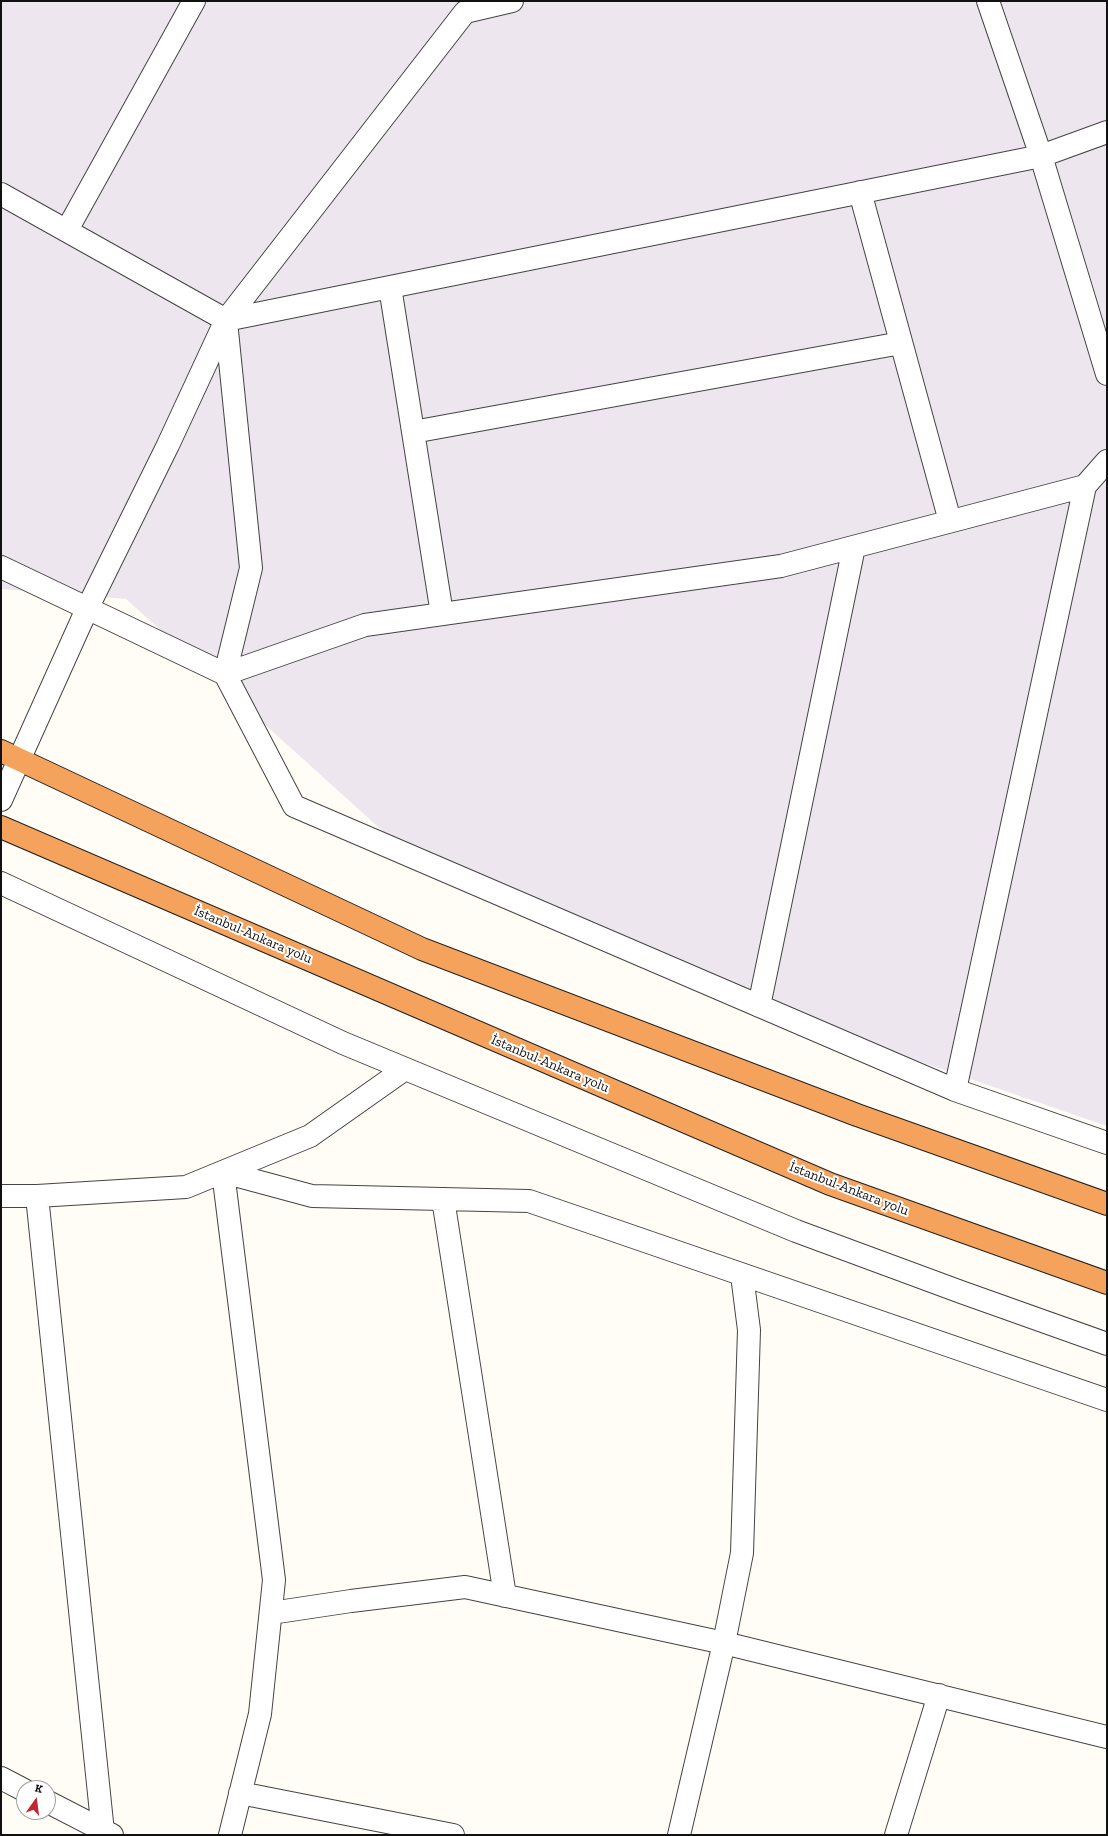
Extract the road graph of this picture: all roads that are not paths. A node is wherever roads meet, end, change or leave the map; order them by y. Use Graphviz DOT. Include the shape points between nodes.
graph roads {
  1 [pos="194,1"];
  2 [pos="512,1"];
  3 [pos="988,1"];
  4 [pos="467,6"];
  5 [pos="1107,132"];
  6 [pos="1041,156"];
  7 [pos="860,192"];
  8 [pos="1,194"];
  9 [pos="66,230"];
  10 [pos="390,287"];
  11 [pos="226,320"];
  12 [pos="901,343"];
  13 [pos="1107,374"];
  14 [pos="413,432"];
  15 [pos="1107,461"];
  16 [pos="1085,486"];
  17 [pos="950,521"];
  18 [pos="854,547"];
  19 [pos="1,567"];
  20 [pos="86,609"];
  21 [pos="442,614"];
  22 [pos="225,674"];
  23 [pos="10,755"];
  24 [pos="1,800"];
  25 [pos="1,827"];
  26 [pos="1,883"];
  27 [pos="759,1006"];
  28 [pos="405,1069"];
  29 [pos="955,1090"];
  30 [pos="1107,1143"];
  31 [pos="223,1172"];
  32 [pos="1,1196"];
  33 [pos="37,1196"];
  34 [pos="443,1199"];
  35 [pos="1107,1204"];
  36 [pos="742,1275"];
  37 [pos="1107,1283"];
  38 [pos="1107,1344"];
  39 [pos="1107,1400"];
  40 [pos="505,1596"];
  41 [pos="271,1613"];
  42 [pos="724,1643"];
  43 [pos="939,1695"];
  44 [pos="1107,1737"];
  45 [pos="1,1778"];
  46 [pos="16,1786"];
  47 [pos="240,1793"];
  48 [pos="56,1806"];
  49 [pos="108,1833"];
  50 [pos="230,1835"];
  51 [pos="453,1835"];
  52 [pos="679,1835"];
  53 [pos="896,1835"];
  1 -- 9 [label="street"];
  2 -- 4 [label="street"];
  3 -- 6 [label="street"];
  4 -- 11 [label="street"];
  5 -- 6 [label="street"];
  6 -- 7 [label="street"];
  6 -- 13 [label="street"];
  7 -- 10 [label="street"];
  7 -- 12 [label="street"];
  8 -- 9 [label="street"];
  9 -- 11 [label="street"];
  10 -- 11 [label="street"];
  10 -- 14 [label="street"];
  11 -- 20 [label="street" via="168,445"];
  11 -- 22 [label="street" via="251,568"];
  12 -- 14 [label="street"];
  12 -- 17 [label="street"];
  14 -- 21 [label="street"];
  15 -- 16 [label="street"];
  16 -- 17 [label="street"];
  16 -- 29 [label="street"];
  17 -- 18 [label="street"];
  18 -- 21 [label="street" via="781,566"];
  18 -- 27 [label="street"];
  19 -- 20 [label="street"];
  20 -- 22 [label="street"];
  20 -- 23 [label="street"];
  21 -- 22 [label="street" via="365,625"];
  22 -- 27 [label="street" via="294,806"];
  23 -- 24 [label="street"];
  23 -- 35 [label="highway" via="422,949 857,1115"];
  25 -- 37 [label="highway, İstanbul-Ankara yolu" via="830,1184"];
  26 -- 28 [label="street" via="343,1043"];
  27 -- 29 [label="street"];
  28 -- 31 [label="street" via="310,1136"];
  28 -- 38 [label="street" via="796,1231"];
  29 -- 30 [label="street"];
  31 -- 33 [label="street" via="186,1187"];
  31 -- 34 [label="street" via="312,1196"];
  31 -- 41 [label="street" via="274,1580"];
  32 -- 33 [label="street"];
  33 -- 49 [label="street"];
  34 -- 36 [label="street" via="529,1201"];
  34 -- 40 [label="street"];
  36 -- 39 [label="street"];
  36 -- 42 [label="street" via="749,1330 742,1553"];
  40 -- 41 [label="street" via="465,1587"];
  40 -- 42 [label="street"];
  41 -- 47 [label="street" via="260,1714"];
  42 -- 43 [label="street"];
  42 -- 52 [label="street"];
  43 -- 44 [label="street"];
  43 -- 53 [label="street"];
  45 -- 46 [label="street"];
  47 -- 50 [label="street"];
  47 -- 51 [label="street"];
  48 -- 49 [label="street"];
}
